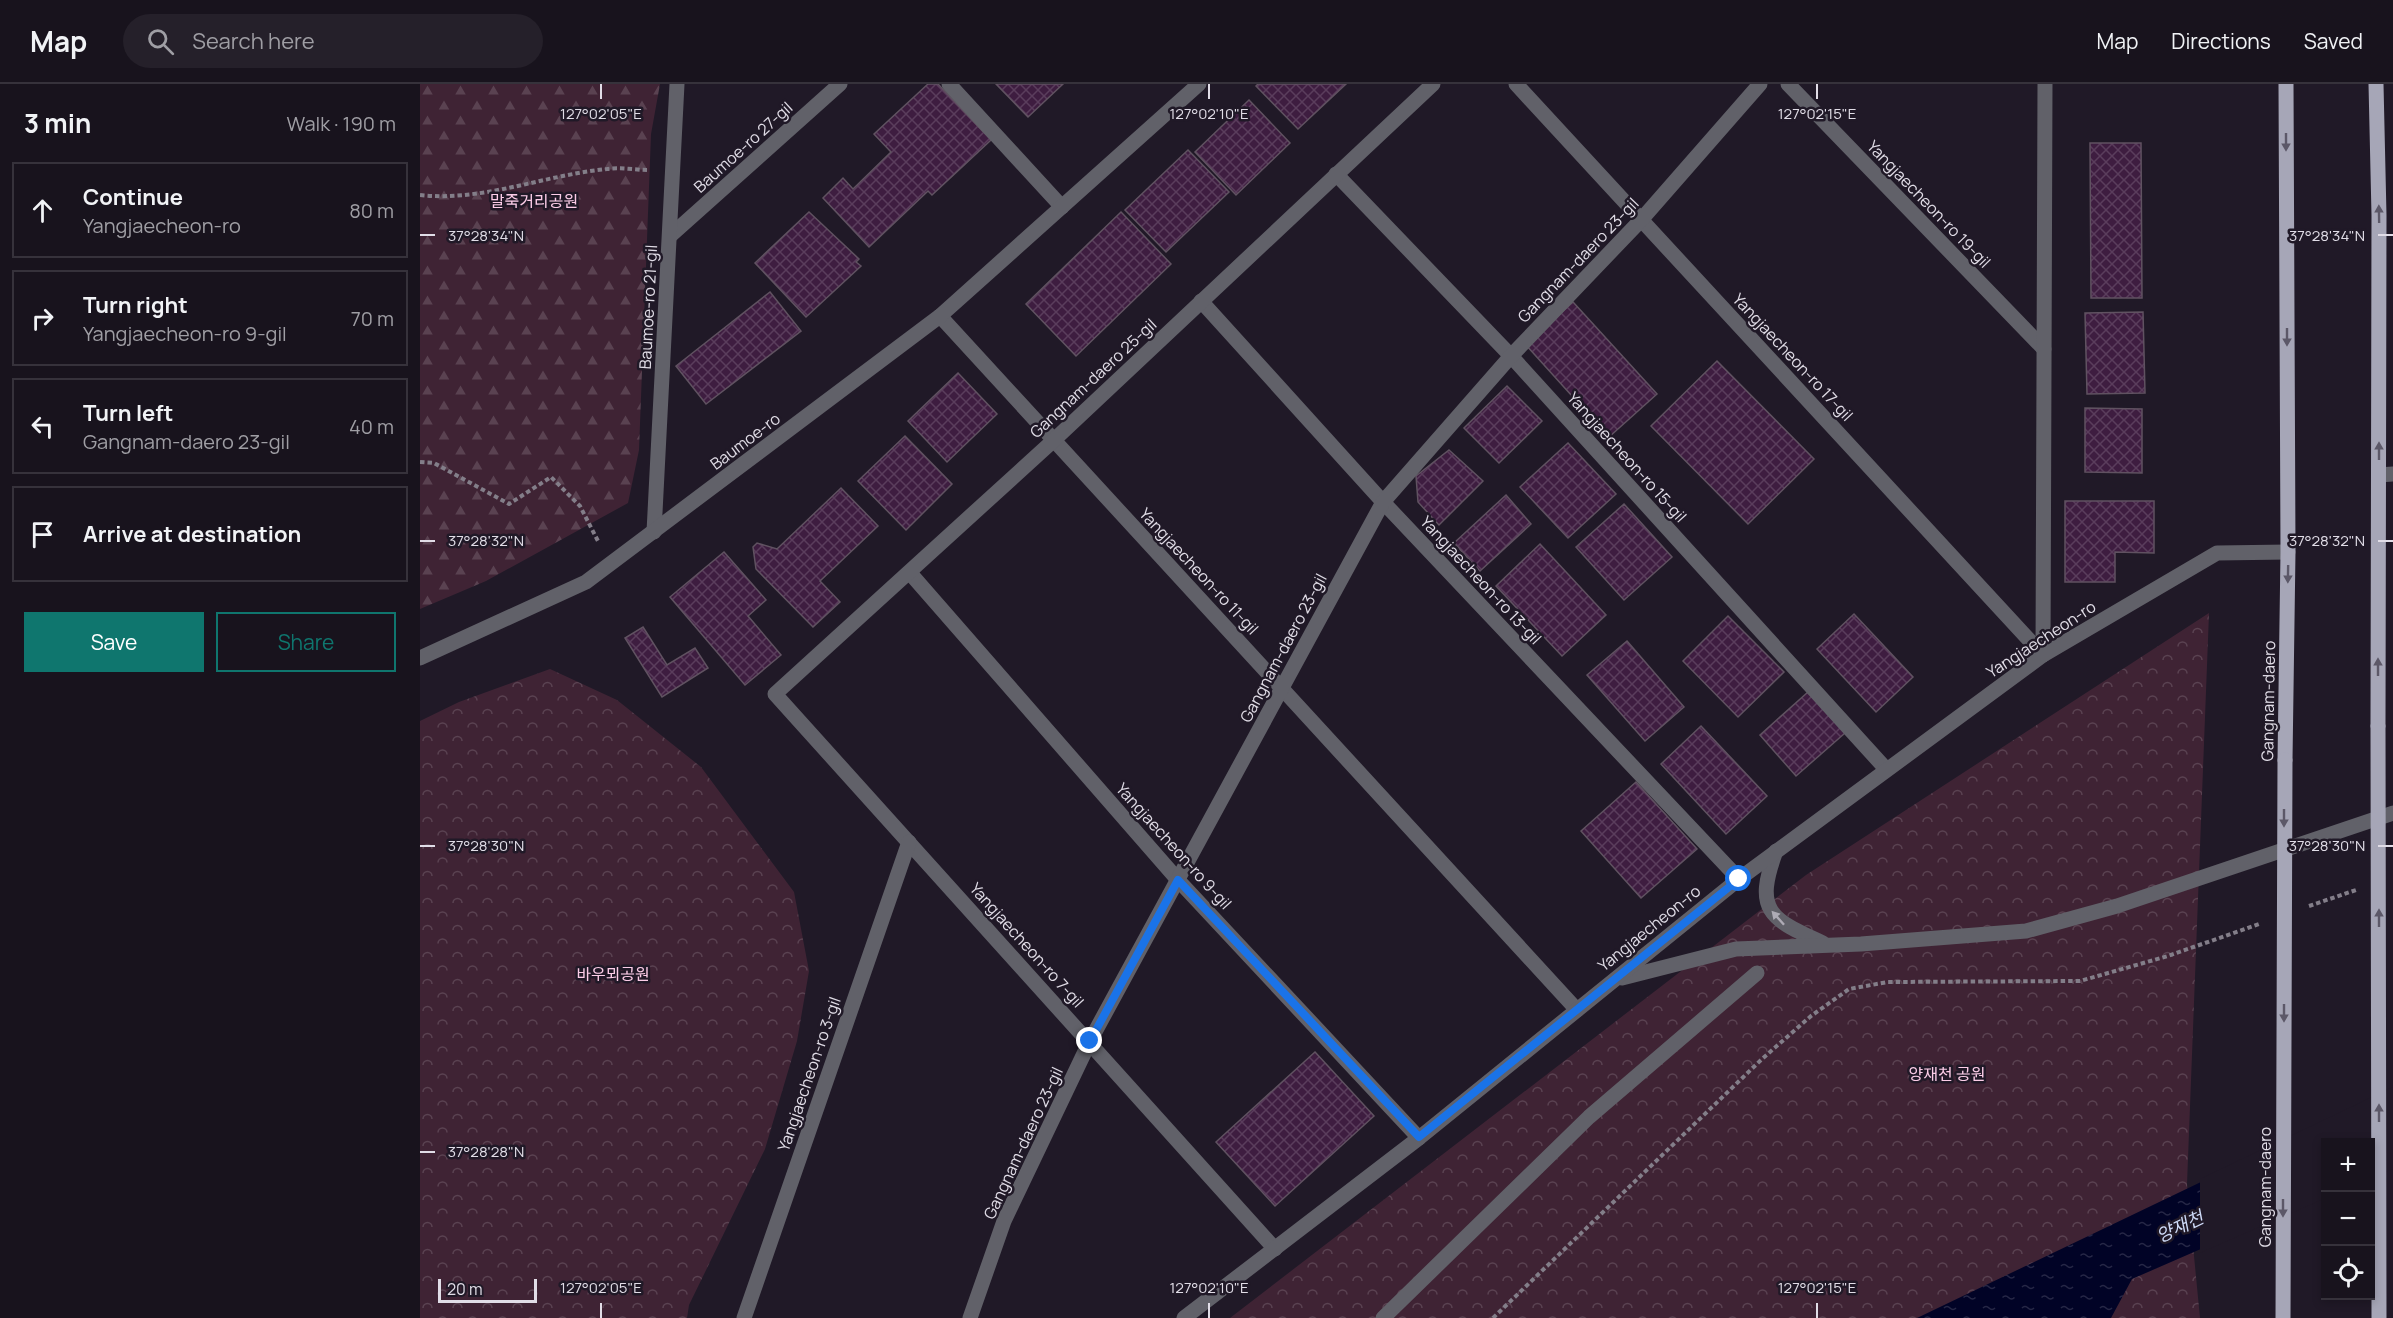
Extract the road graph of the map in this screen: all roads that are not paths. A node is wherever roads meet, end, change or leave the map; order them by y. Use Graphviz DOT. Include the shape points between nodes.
graph roads {
  1 [pos="676,84"];
  2 [pos="840,84"];
  3 [pos="949,84"];
  4 [pos="1199,84"];
  5 [pos="1433,84"];
  6 [pos="1516,84"];
  7 [pos="1760,84"];
  8 [pos="1788,84"];
  9 [pos="2045,84"];
  10 [pos="2286,84"];
  11 [pos="2376,84"];
  12 [pos="1336,174"];
  13 [pos="1062,207"];
  14 [pos="1641,220"];
  15 [pos="670,236"];
  16 [pos="1201,301"];
  17 [pos="940,316"];
  18 [pos="2044,349"];
  19 [pos="1511,356"];
  20 [pos="1054,441"];
  21 [pos="2386,474"];
  22 [pos="1383,502"];
  23 [pos="654,532"];
  24 [pos="2288,552"];
  25 [pos="910,573"];
  26 [pos="2043,655"];
  27 [pos="420,658"];
  28 [pos="1282,689"];
  29 [pos="775,694"];
  30 [pos="1886,769"];
  31 [pos="2393,813"];
  32 [pos="909,842"];
  33 [pos="1776,851"];
  34 [pos="1739,879"];
  35 [pos="1178,880"];
  36 [pos="1828,945"];
  37 [pos="1757,973"];
  38 [pos="1613,980"];
  39 [pos="1576,1010"];
  40 [pos="1090,1041"];
  41 [pos="1419,1137"];
  42 [pos="1275,1249"];
  43 [pos="744,1318"];
  44 [pos="970,1318"];
  45 [pos="1184,1318"];
  46 [pos="1383,1318"];
  47 [pos="2283,1318"];
  48 [pos="2379,1318"];
  1 -- 15 [label="street, Baumoe-ro 21-gil"];
  2 -- 15 [label="street, Baumoe-ro 27-gil"];
  3 -- 13 [label="street"];
  4 -- 13 [label="street, Baumoe-ro"];
  5 -- 12 [label="street, Gangnam-daero 25-gil"];
  6 -- 14 [label="street, Yangjaecheon-ro 17-gil"];
  7 -- 14 [label="street, Gangnam-daero 23-gil"];
  8 -- 18 [label="street, Yangjaecheon-ro 19-gil"];
  9 -- 18 [label="street"];
  10 -- 24 [label="main road, Gangnam-daero, one-way"];
  21 -- 11 [label="main road, one-way"];
  12 -- 16 [label="street, Gangnam-daero 25-gil"];
  12 -- 19 [label="street, Yangjaecheon-ro 15-gil"];
  13 -- 17 [label="street, Baumoe-ro"];
  14 -- 19 [label="street, Gangnam-daero 23-gil"];
  14 -- 26 [label="street, Yangjaecheon-ro 17-gil"];
  15 -- 23 [label="street, Baumoe-ro 21-gil"];
  16 -- 20 [label="street, Gangnam-daero 25-gil"];
  16 -- 22 [label="street, Yangjaecheon-ro 13-gil"];
  17 -- 20 [label="street, Yangjaecheon-ro 11-gil"];
  17 -- 23 [label="street, Baumoe-ro"];
  18 -- 26 [label="street"];
  19 -- 22 [label="street, Gangnam-daero 23-gil"];
  19 -- 30 [label="street, Yangjaecheon-ro 15-gil"];
  20 -- 25 [label="street, Gangnam-daero 25-gil"];
  20 -- 28 [label="street, Yangjaecheon-ro 11-gil"];
  48 -- 21 [label="main road, one-way, bridge" via="2378,726"];
  22 -- 28 [label="street, Gangnam-daero 23-gil"];
  22 -- 34 [label="street, Yangjaecheon-ro 13-gil"];
  23 -- 27 [label="street, Baumoe-ro" via="586,582"];
  24 -- 26 [label="street, Yangjaecheon-ro" via="2217,553"];
  24 -- 47 [label="main road, Gangnam-daero, one-way, bridge"];
  25 -- 29 [label="street, Gangnam-daero 25-gil"];
  25 -- 35 [label="street, Yangjaecheon-ro 9-gil"];
  26 -- 30 [label="street, Yangjaecheon-ro"];
  28 -- 35 [label="street, Gangnam-daero 23-gil"];
  28 -- 39 [label="street, Yangjaecheon-ro 11-gil"];
  29 -- 32 [label="street, Yangjaecheon-ro 7-gil"];
  30 -- 33 [label="street, Yangjaecheon-ro"];
  31 -- 36 [label="street" via="2117,906 2026,931"];
  32 -- 40 [label="street, Yangjaecheon-ro 7-gil"];
  32 -- 43 [label="street, Yangjaecheon-ro 3-gil"];
  33 -- 34 [label="street, Yangjaecheon-ro"];
  36 -- 33 [label="street, one-way" via="1785,925 1772,913 1765,897 1766,879"];
  34 -- 38 [label="street, Yangjaecheon-ro"];
  35 -- 40 [label="street, Gangnam-daero 23-gil"];
  35 -- 41 [label="street, Yangjaecheon-ro 9-gil"];
  36 -- 38 [label="street" via="1736,949"];
  37 -- 46 [label="street" via="1589,1117"];
  38 -- 39 [label="street, Yangjaecheon-ro"];
  39 -- 41 [label="street, Yangjaecheon-ro"];
  40 -- 42 [label="street, Yangjaecheon-ro 7-gil"];
  40 -- 44 [label="street, Gangnam-daero 23-gil" via="1004,1221"];
  41 -- 42 [label="street, Yangjaecheon-ro"];
  42 -- 45 [label="street, Yangjaecheon-ro"];
}
